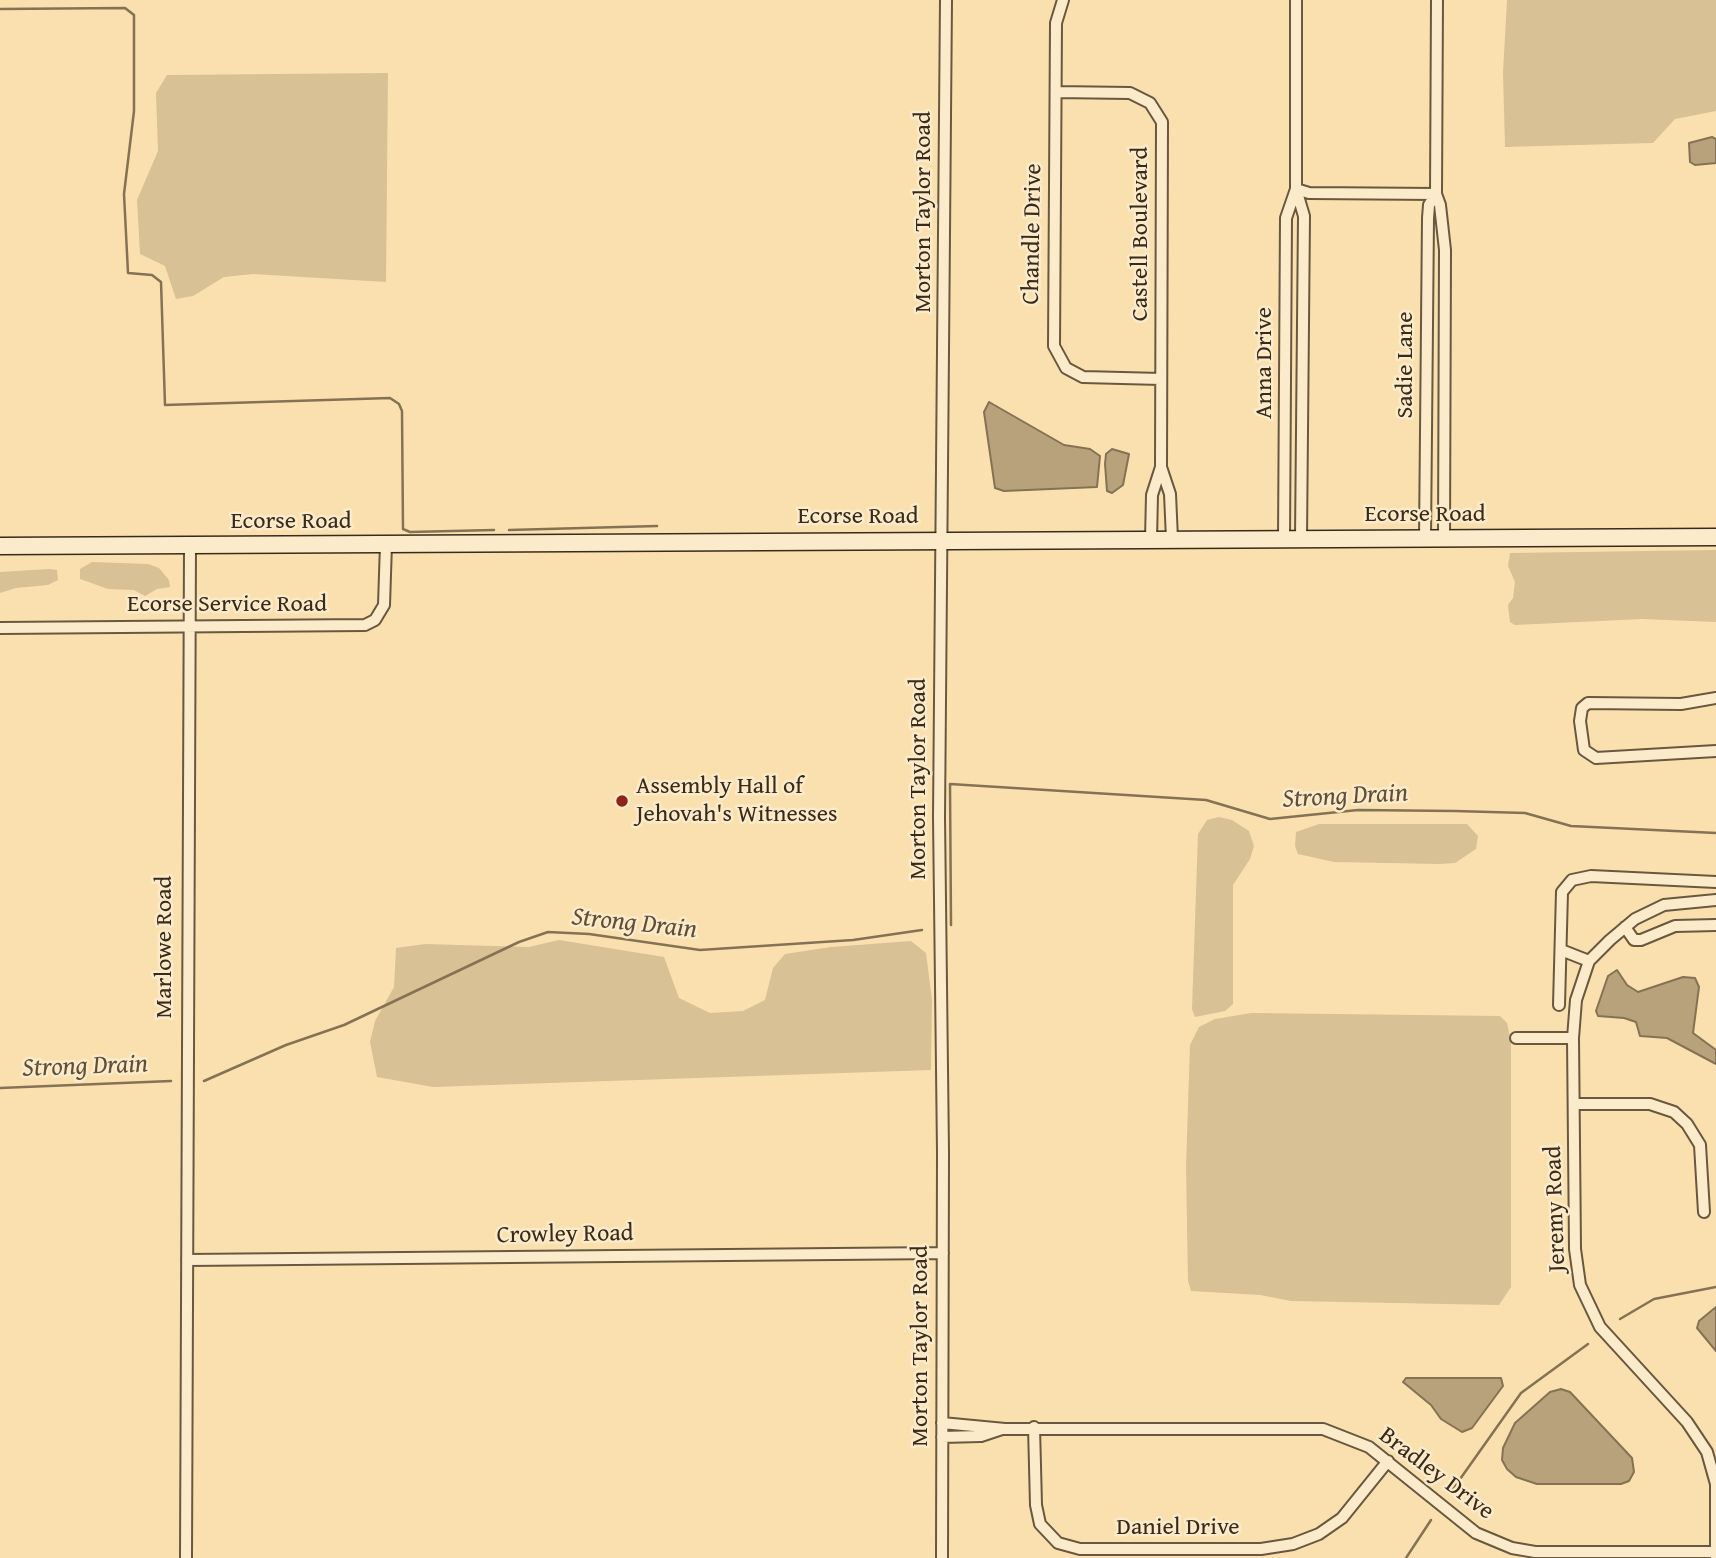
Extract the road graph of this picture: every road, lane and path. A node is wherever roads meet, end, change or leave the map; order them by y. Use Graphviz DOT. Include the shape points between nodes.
graph roads {
  1 [pos="946,0"];
  2 [pos="1063,0"];
  3 [pos="1296,0"];
  4 [pos="1437,0"];
  5 [pos="1056,92"];
  6 [pos="1296,189"];
  7 [pos="1436,194"];
  8 [pos="1161,379"];
  9 [pos="1161,467"];
  10 [pos="1716,537"];
  11 [pos="1301,538"];
  12 [pos="1425,538"];
  13 [pos="1444,538"];
  14 [pos="943,539"];
  15 [pos="1151,539"];
  16 [pos="1284,539"];
  17 [pos="1172,540"];
  18 [pos="386,544"];
  19 [pos="190,545"];
  20 [pos="0,546"];
  21 [pos="188,627"];
  22 [pos="0,628"];
  23 [pos="1716,698"];
  24 [pos="1716,751"];
  25 [pos="1716,882"];
  26 [pos="1716,900"];
  27 [pos="1716,925"];
  28 [pos="1625,927"];
  29 [pos="1561,950"];
  30 [pos="1589,961"];
  31 [pos="1559,1005"];
  32 [pos="1516,1038"];
  33 [pos="1573,1038"];
  34 [pos="1574,1104"];
  35 [pos="1704,1212"];
  36 [pos="943,1253"];
  37 [pos="187,1260"];
  38 [pos="942,1423"];
  39 [pos="1034,1427"];
  40 [pos="1005,1429"];
  41 [pos="942,1437"];
  42 [pos="1388,1461"];
  43 [pos="1716,1552"];
  44 [pos="186,1558"];
  45 [pos="942,1558"];
  46 [pos="1716,1558"];
  1 -- 14 [label="street, Morton Taylor Road"];
  2 -- 5 [label="street, Chandle Drive" via="1056,16"];
  3 -- 6 [label="street, Anna Drive"];
  4 -- 7 [label="street, Sadie Lane"];
  5 -- 8 [label="street, Castell Boulevard" via="1130,93 1160,114"];
  5 -- 8 [label="street, Chandle Drive" via="1055,352 1066,368 1083,377"];
  6 -- 7 [label="street" via="1308,193"];
  6 -- 11 [label="street, Anna Drive" via="1304,216"];
  6 -- 16 [label="street, Anna Drive" via="1286,218"];
  7 -- 12 [label="street, Sadie Lane" via="1428,218"];
  7 -- 13 [label="street, Sadie Lane" via="1445,250"];
  8 -- 9 [label="street, Castell Boulevard"];
  9 -- 15 [label="street, Castell Boulevard" via="1152,495"];
  9 -- 17 [label="street, Castell Boulevard" via="1170,494"];
  10 -- 13 [label="main road, Ecorse Road"];
  11 -- 12 [label="main road, Ecorse Road"];
  11 -- 16 [label="main road, Ecorse Road"];
  12 -- 13 [label="main road, Ecorse Road"];
  14 -- 15 [label="main road, Ecorse Road"];
  14 -- 18 [label="main road, Ecorse Road"];
  14 -- 36 [label="street, Morton Taylor Road" via="939,804"];
  15 -- 17 [label="main road, Ecorse Road"];
  16 -- 17 [label="main road, Ecorse Road"];
  18 -- 19 [label="main road, Ecorse Road"];
  18 -- 21 [label="street, Ecorse Service Road" via="384,605 370,623"];
  19 -- 20 [label="main road, Ecorse Road"];
  19 -- 21 [label="street, Marlowe Road"];
  21 -- 22 [label="street, Ecorse Service Road"];
  21 -- 37 [label="street, Marlowe Road"];
  23 -- 24 [label="street" via="1681,704 1588,703 1580,721 1584,750 1597,758"];
  25 -- 29 [label="street" via="1591,876 1572,880 1562,892"];
  26 -- 28 [label="street, Jeremy Road" via="1664,905"];
  27 -- 28 [label="street" via="1675,926 1641,940 1634,940"];
  28 -- 30 [label="street, Jeremy Road"];
  29 -- 30 [label="street"];
  29 -- 31 [label="street"];
  30 -- 33 [label="street, Jeremy Road" via="1576,1000"];
  32 -- 33 [label="street"];
  33 -- 34 [label="street, Jeremy Road"];
  34 -- 35 [label="street" via="1650,1104 1674,1112 1700,1145"];
  34 -- 43 [label="street, Jeremy Road" via="1575,1249 1580,1285 1600,1327 1687,1422 1707,1452 1716,1484"];
  36 -- 37 [label="street, Crowley Road"];
  36 -- 38 [label="street, Morton Taylor Road"];
  37 -- 44 [label="street, Marlowe Road"];
  38 -- 40 [label="street, Bradley Drive"];
  38 -- 41 [label="street, Morton Taylor Road"];
  39 -- 40 [label="street, Bradley Drive"];
  39 -- 42 [label="street, Bradley Drive" via="1312,1427 1354,1439"];
  39 -- 42 [label="street, Daniel Drive" via="1035,1505 1040,1524 1058,1543 1080,1549 1261,1549 1293,1544 1342,1518"];
  40 -- 41 [label="street, Bradley Drive" via="981,1436"];
  41 -- 45 [label="street, Morton Taylor Road"];
  42 -- 43 [label="street, Bradley Drive" via="1476,1533 1512,1548"];
  43 -- 46 [label="street, Jeremy Road"];
}
